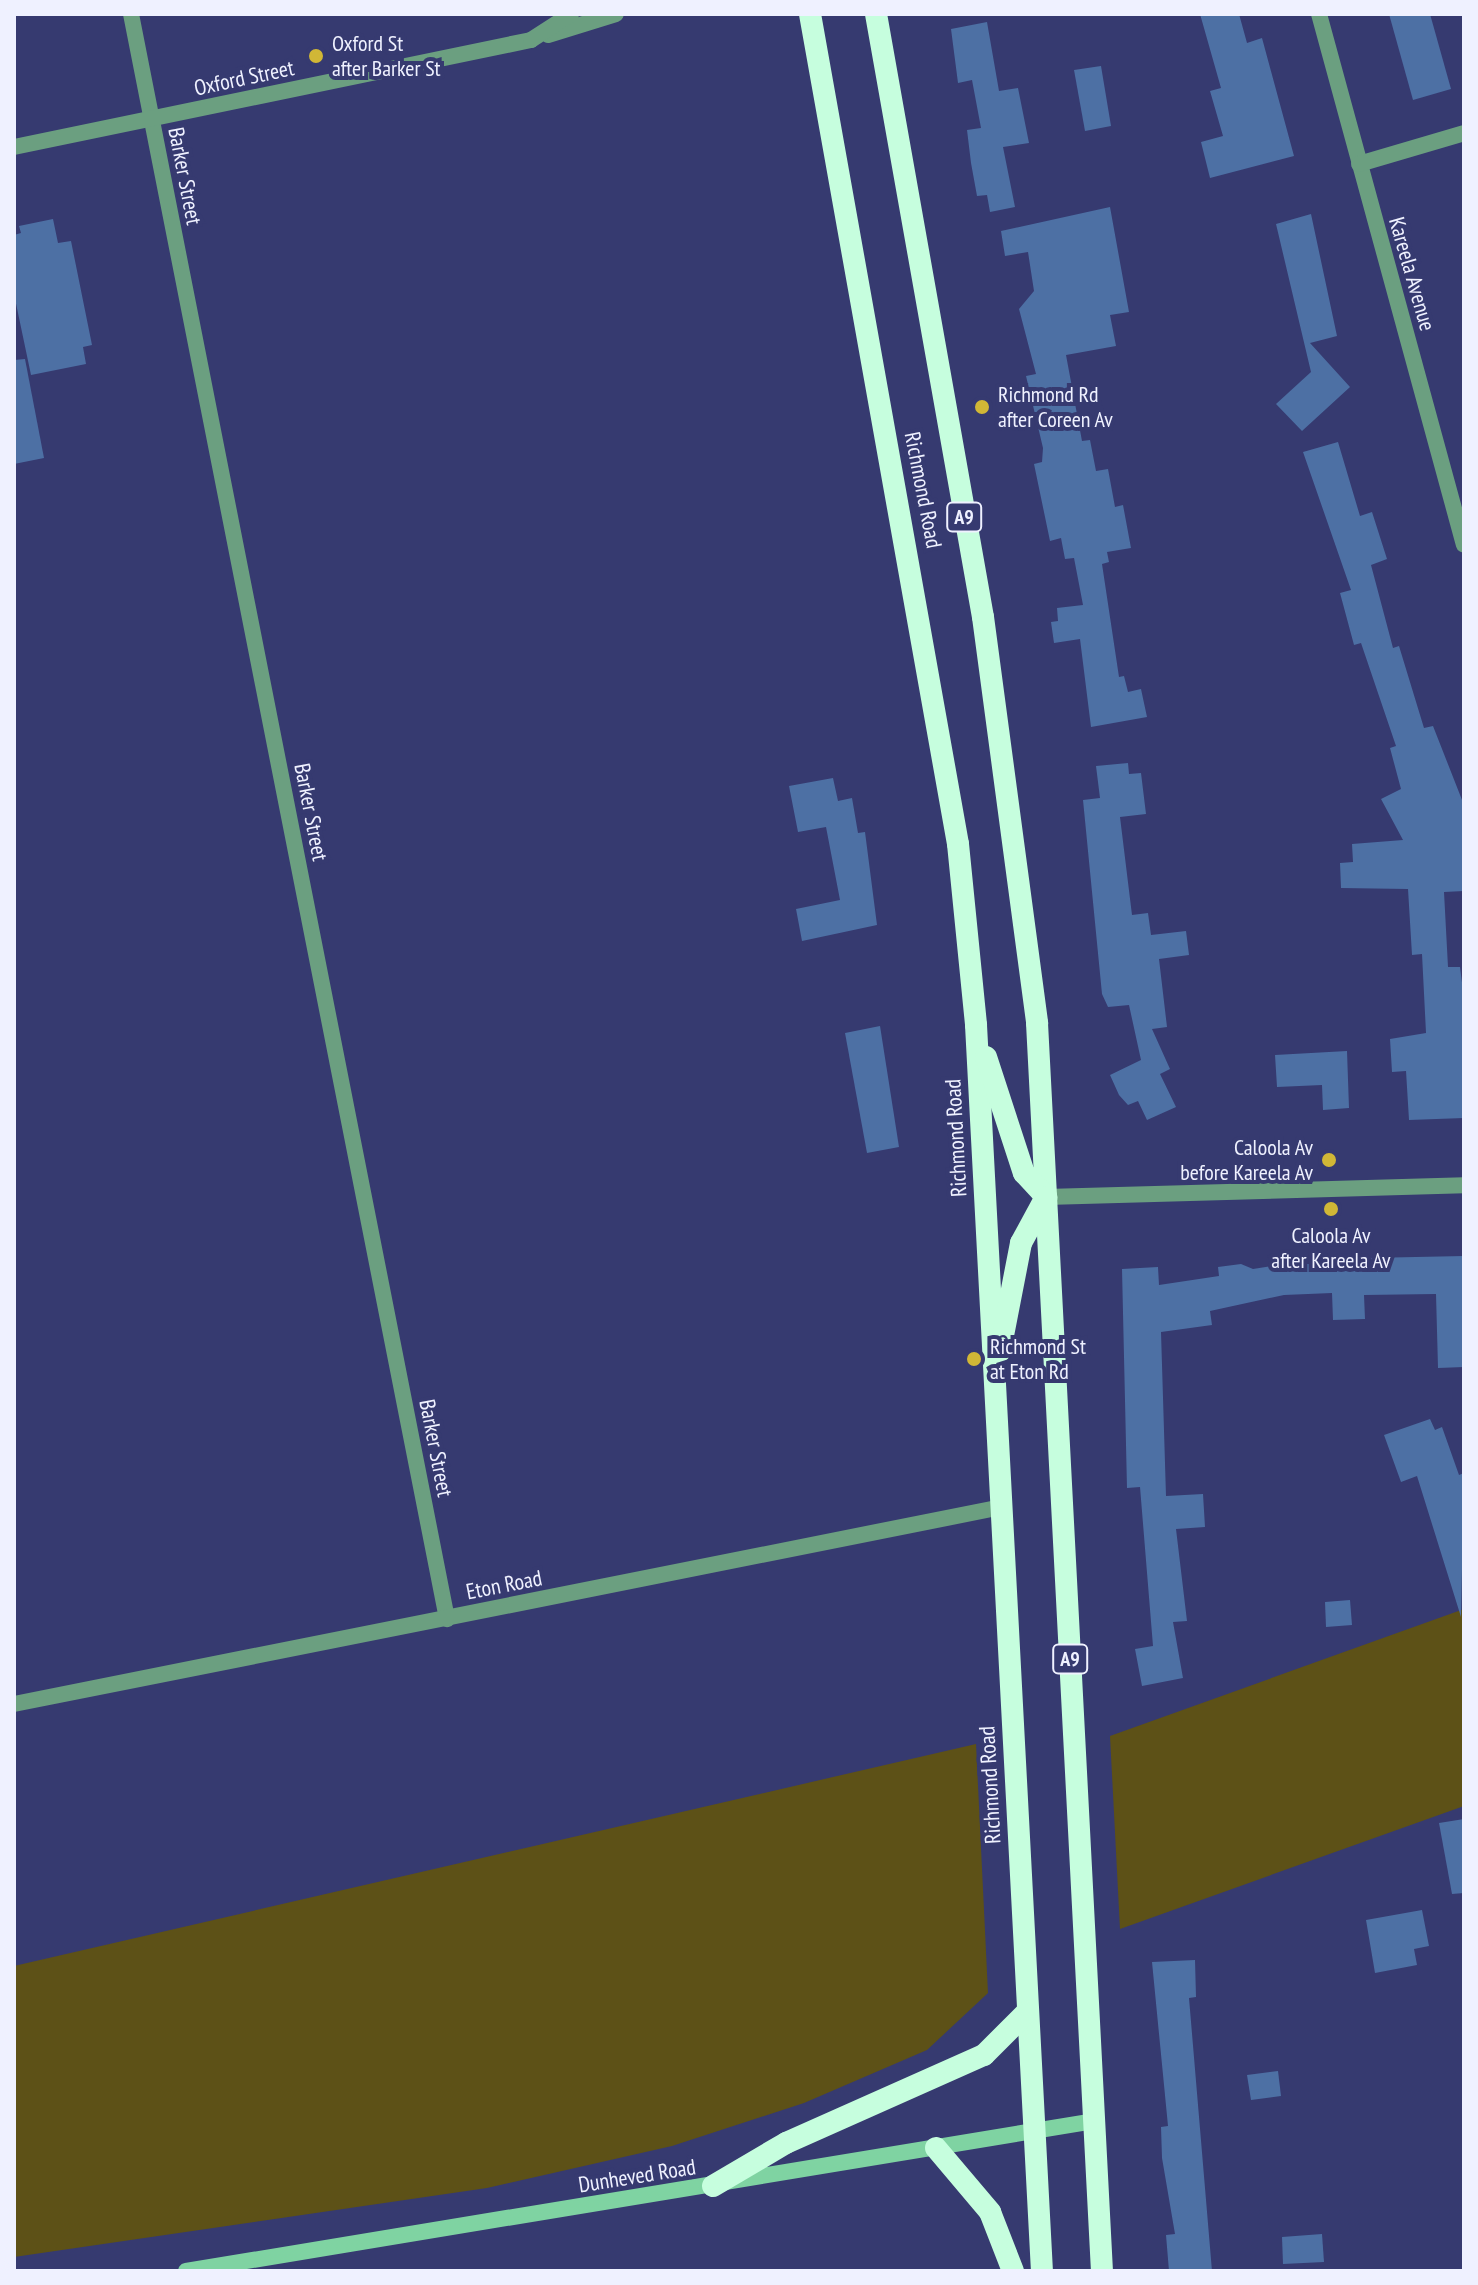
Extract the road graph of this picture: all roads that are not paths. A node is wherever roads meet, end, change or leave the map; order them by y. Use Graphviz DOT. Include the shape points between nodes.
graph roads {
  1 [pos="131,14"];
  2 [pos="571,14"];
  3 [pos="616,14"];
  4 [pos="810,14"];
  5 [pos="876,14"];
  6 [pos="1319,14"];
  7 [pos="531,40"];
  8 [pos="152,119"];
  9 [pos="1464,133"];
  10 [pos="14,147"];
  11 [pos="1359,164"];
  12 [pos="1464,545"];
  13 [pos="976,1025"];
  14 [pos="1464,1185"];
  15 [pos="1046,1197"];
  16 [pos="994,1372"];
  17 [pos="1002,1507"];
  18 [pos="447,1619"];
  19 [pos="14,1704"];
  20 [pos="1028,2011"];
  21 [pos="1094,2121"];
  22 [pos="1035,2131"];
  23 [pos="936,2148"];
  24 [pos="713,2186"];
  25 [pos="186,2271"];
  26 [pos="1013,2271"];
  27 [pos="1042,2271"];
  28 [pos="1102,2271"];
  1 -- 8 [label="street, Barker Street"];
  2 -- 7 [label="street, Oxford Street"];
  3 -- 7 [label="street"];
  4 -- 13 [label="highway, Richmond Road" via="934,693 958,844"];
  5 -- 15 [label="highway, Richmond Road / A9" via="1017,835 1037,1023"];
  6 -- 11 [label="street, Kareela Avenue"];
  7 -- 8 [label="street, Oxford Street"];
  8 -- 10 [label="street, Oxford Street"];
  8 -- 18 [label="street, Barker Street"];
  9 -- 11 [label="street"];
  11 -- 12 [label="street, Kareela Avenue"];
  13 -- 15 [label="highway" via="1024,1173"];
  13 -- 16 [label="highway, Richmond Road"];
  14 -- 15 [label="street"];
  15 -- 16 [label="highway" via="1021,1243"];
  15 -- 21 [label="highway, Richmond Road / A9"];
  16 -- 17 [label="highway, Richmond Road"];
  17 -- 18 [label="street, Eton Road"];
  17 -- 20 [label="highway, Richmond Road"];
  18 -- 19 [label="street, Eton Road"];
  20 -- 22 [label="highway, Richmond Road"];
  20 -- 24 [label="highway" via="984,2055 786,2143"];
  21 -- 22 [label="main road, Dunheved Road"];
  21 -- 28 [label="highway, Richmond Road / A9"];
  22 -- 23 [label="main road, Dunheved Road"];
  22 -- 27 [label="highway, Richmond Road"];
  23 -- 24 [label="main road, Dunheved Road"];
  23 -- 26 [label="highway" via="990,2212"];
  24 -- 25 [label="main road, Dunheved Road"];
}
